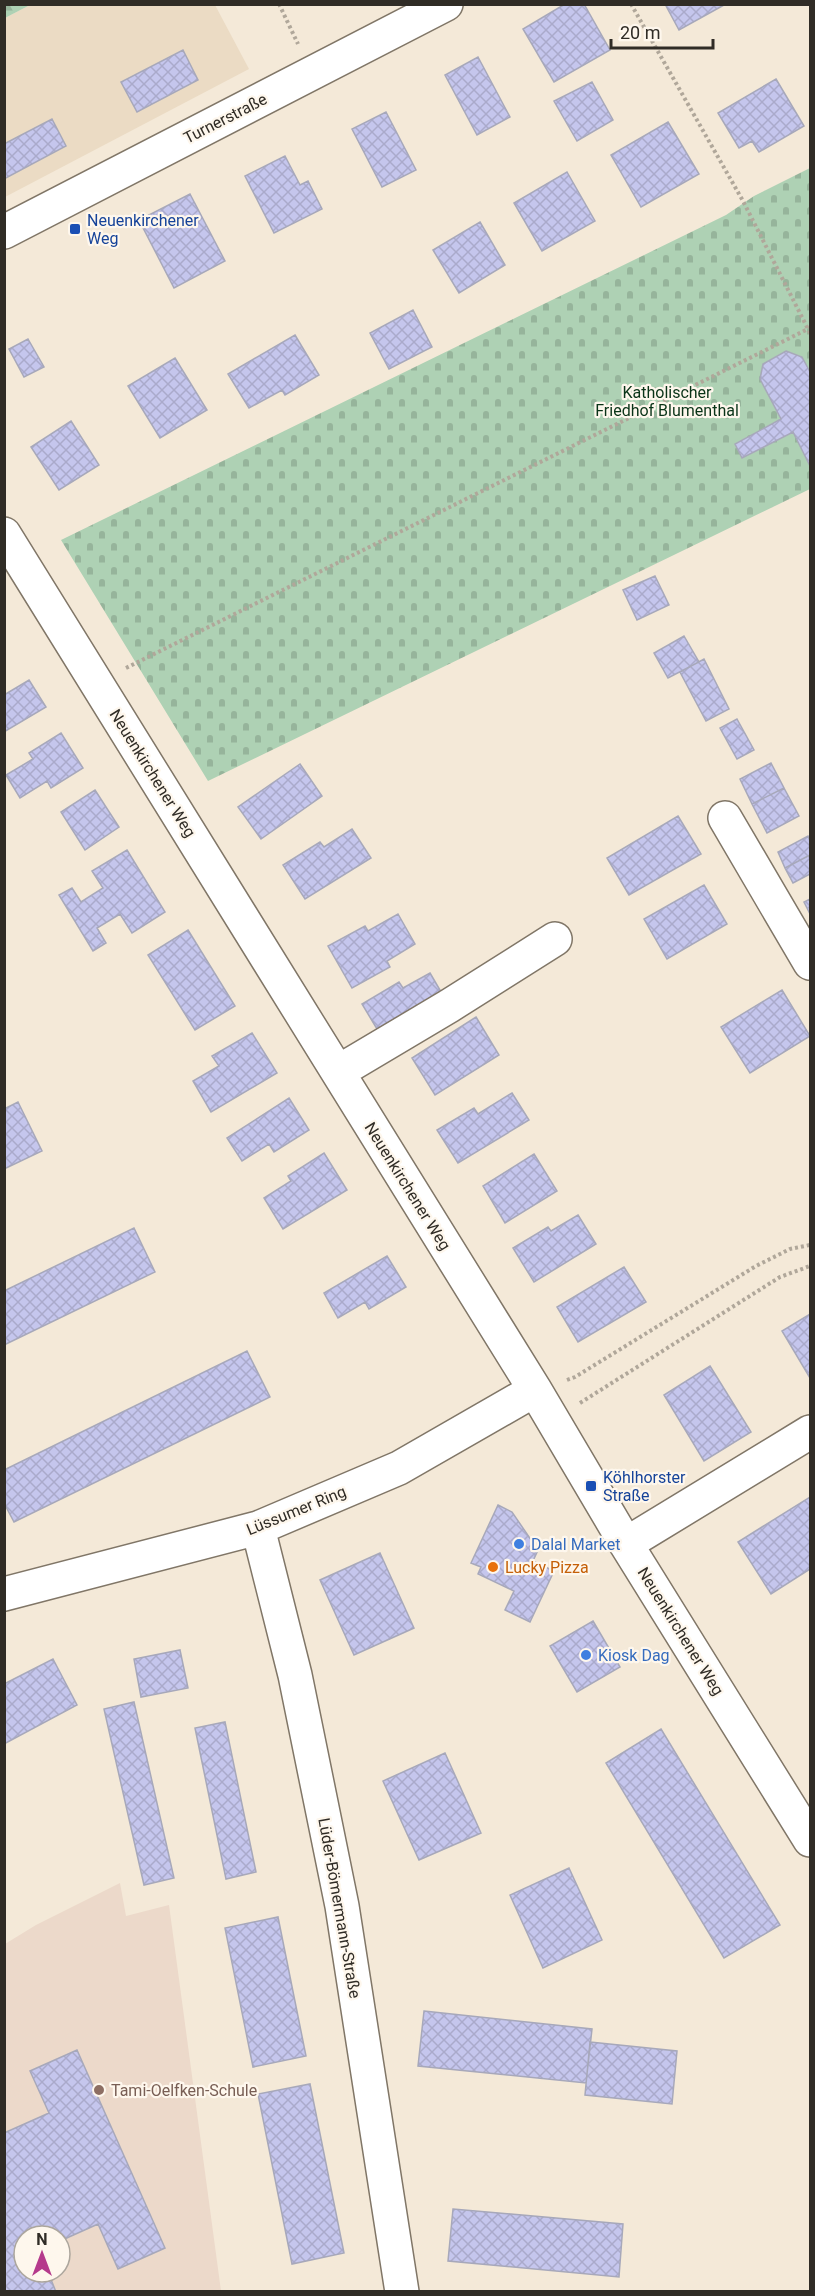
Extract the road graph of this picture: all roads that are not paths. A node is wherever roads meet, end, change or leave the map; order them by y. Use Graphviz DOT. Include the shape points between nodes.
graph roads {
  1 [pos="446,4"];
  2 [pos="4,232"];
  3 [pos="4,534"];
  4 [pos="725,818"];
  5 [pos="555,939"];
  6 [pos="810,963"];
  7 [pos="338,1072"];
  8 [pos="535,1390"];
  9 [pos="810,1432"];
  10 [pos="258,1528"];
  11 [pos="626,1544"];
  12 [pos="4,1594"];
  13 [pos="810,1840"];
  14 [pos="402,2292"];
  1 -- 2 [label="street, Turnerstraße"];
  3 -- 7 [label="street, Neuenkirchener Weg"];
  4 -- 6 [label="street"];
  5 -- 7 [label="street"];
  7 -- 8 [label="street, Neuenkirchener Weg"];
  8 -- 10 [label="street, Lüssumer Ring" via="399,1468"];
  8 -- 11 [label="street, Neuenkirchener Weg"];
  9 -- 11 [label="street"];
  10 -- 12 [label="street, Lüssumer Ring"];
  10 -- 14 [label="street, Lüder-Bömermann-Straße" via="296,1675 342,1906"];
  11 -- 13 [label="street, Neuenkirchener Weg"];
}
